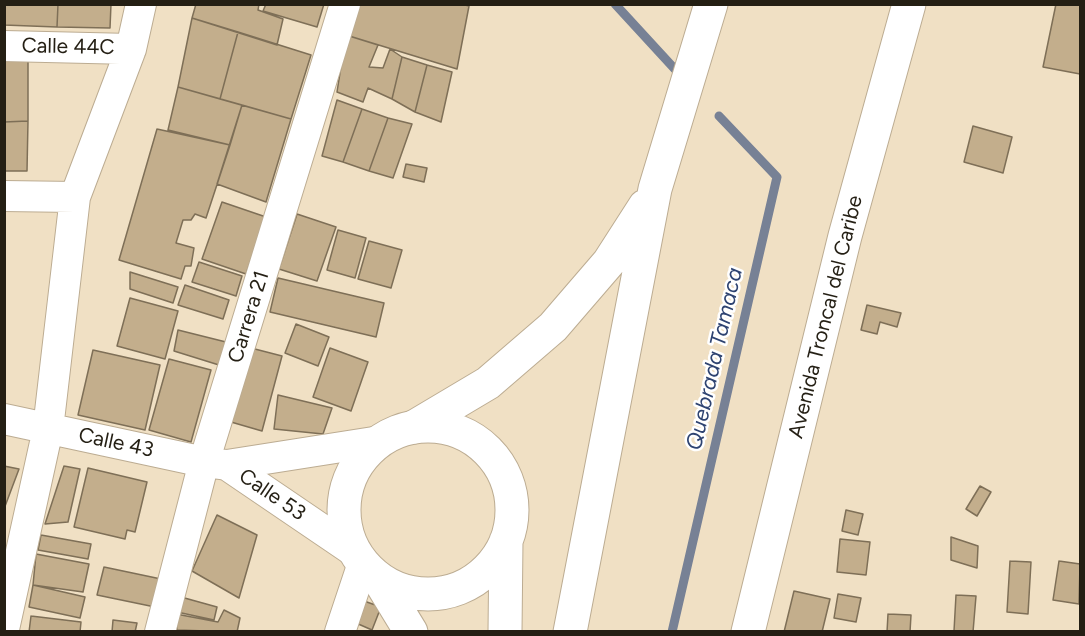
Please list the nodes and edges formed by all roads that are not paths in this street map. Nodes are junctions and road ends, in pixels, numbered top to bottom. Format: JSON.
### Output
{"nodes":[{"id":1,"x":141,"y":4,"type":"edge"},
{"id":2,"x":345,"y":4,"type":"edge"},
{"id":3,"x":711,"y":4,"type":"edge"},
{"id":4,"x":909,"y":4,"type":"edge"},
{"id":5,"x":4,"y":46,"type":"edge"},
{"id":6,"x":131,"y":49,"type":"junction"},
{"id":7,"x":655,"y":189,"type":"junction"},
{"id":8,"x":4,"y":196,"type":"edge"},
{"id":9,"x":75,"y":197,"type":"junction"},
{"id":10,"x":4,"y":419,"type":"edge"},
{"id":11,"x":414,"y":427,"type":"junction"},
{"id":12,"x":48,"y":429,"type":"junction"},
{"id":13,"x":380,"y":441,"type":"junction"},
{"id":14,"x":216,"y":463,"type":"junction"},
{"id":15,"x":506,"y":541,"type":"junction"},
{"id":16,"x":365,"y":564,"type":"junction"},
{"id":17,"x":4,"y":629,"type":"edge"},
{"id":18,"x":160,"y":632,"type":"edge"},
{"id":19,"x":340,"y":632,"type":"edge"},
{"id":20,"x":411,"y":632,"type":"edge"},
{"id":21,"x":506,"y":632,"type":"edge"},
{"id":22,"x":570,"y":632,"type":"edge"},
{"id":23,"x":748,"y":632,"type":"edge"}],
"edges":[{"from":1,"to":6,"type":"street"},
{"from":2,"to":14,"type":"street","name":"Carrera 21"},
{"from":3,"to":7,"type":"main road"},
{"from":4,"to":23,"type":"main road","name":"Avenida Troncal del Caribe"},
{"from":5,"to":6,"type":"street","name":"Calle 44C"},
{"from":6,"to":9,"type":"street"},
{"from":7,"to":11,"type":"main road"},
{"from":7,"to":22,"type":"main road"},
{"from":8,"to":9,"type":"street"},
{"from":9,"to":12,"type":"street"},
{"from":10,"to":12,"type":"street","name":"Calle 43"},
{"from":11,"to":13,"type":"main road"},
{"from":11,"to":15,"type":"main road"},
{"from":12,"to":14,"type":"street","name":"Calle 43"},
{"from":12,"to":17,"type":"street"},
{"from":13,"to":14,"type":"street","name":"Calle 53"},
{"from":13,"to":16,"type":"main road"},
{"from":14,"to":16,"type":"street","name":"Calle 53"},
{"from":14,"to":18,"type":"street","name":"Carrera 21"},
{"from":15,"to":16,"type":"main road"},
{"from":15,"to":21,"type":"main road"},
{"from":16,"to":19,"type":"street"},
{"from":16,"to":20,"type":"main road"}]}
